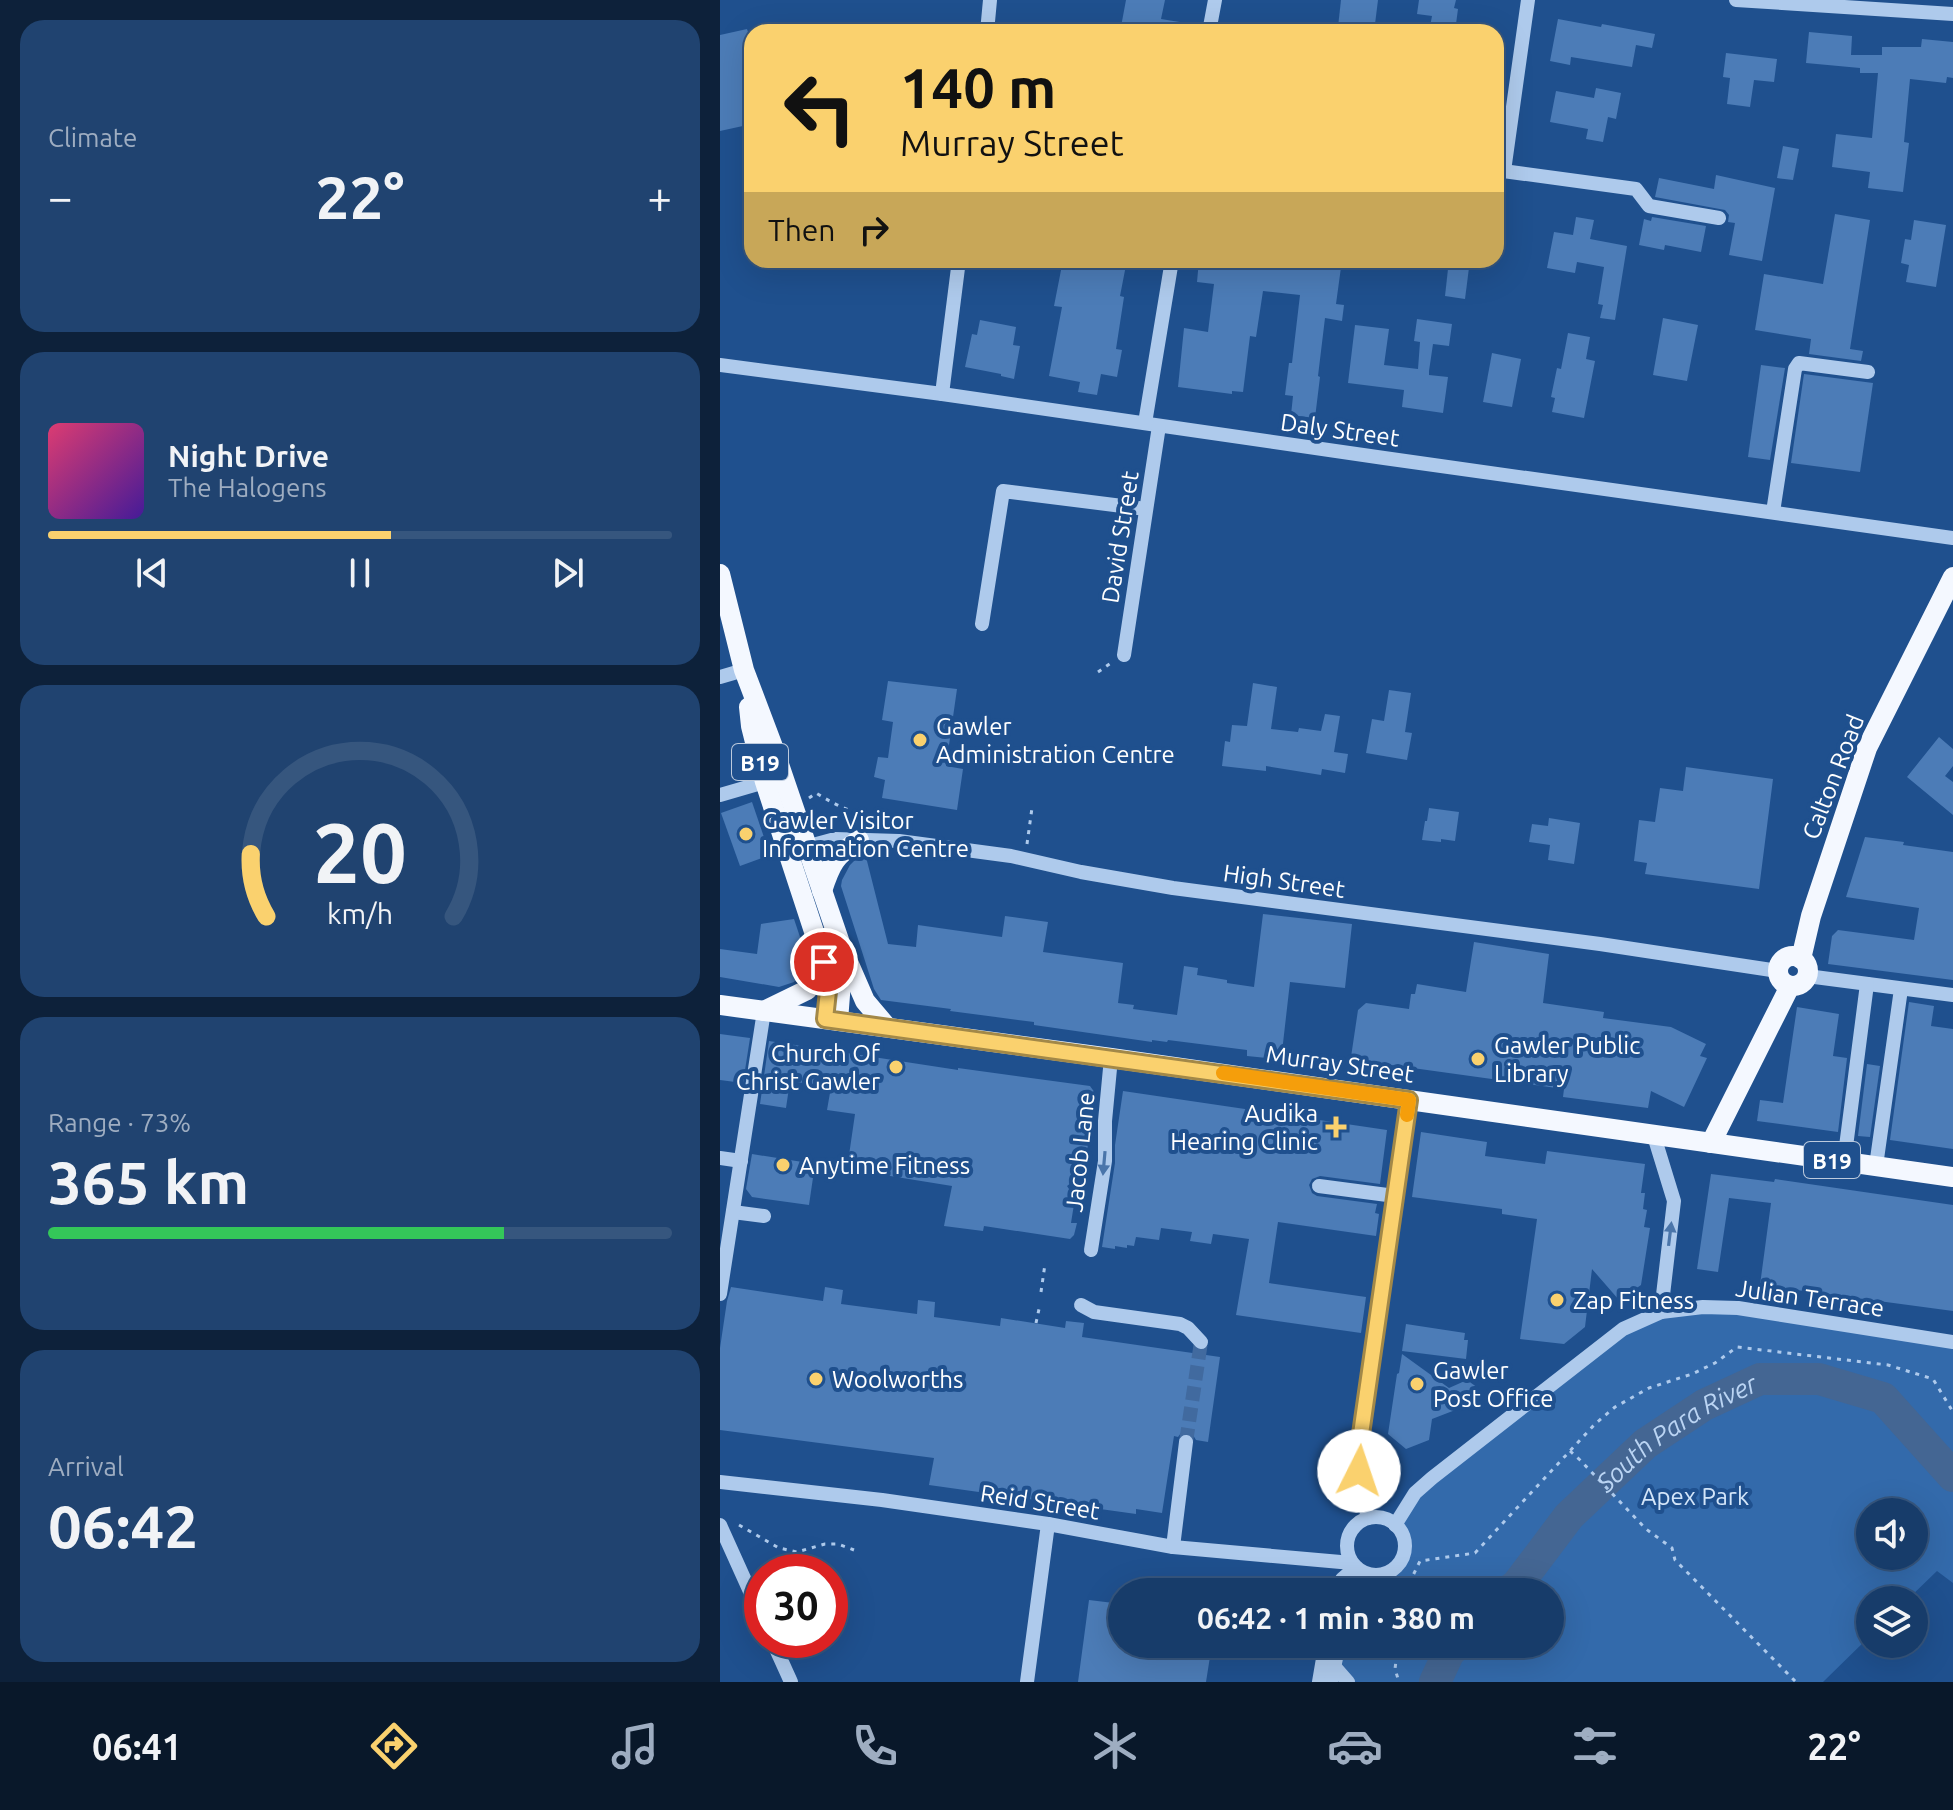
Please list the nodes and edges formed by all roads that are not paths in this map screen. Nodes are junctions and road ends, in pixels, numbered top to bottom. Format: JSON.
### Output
{"nodes":[{"id":1,"x":990,"y":0,"type":"edge"},
{"id":2,"x":1215,"y":0,"type":"edge"},
{"id":3,"x":1528,"y":0,"type":"edge"},
{"id":4,"x":1736,"y":0,"type":"edge"},
{"id":5,"x":1953,"y":14,"type":"edge"},
{"id":6,"x":988,"y":24,"type":"edge"},
{"id":7,"x":1210,"y":24,"type":"edge"},
{"id":8,"x":1504,"y":147,"type":"edge"},
{"id":9,"x":1504,"y":172,"type":"edge"},
{"id":10,"x":1719,"y":218,"type":"dead end"},
{"id":11,"x":958,"y":268,"type":"edge"},
{"id":12,"x":1171,"y":268,"type":"edge"},
{"id":13,"x":720,"y":365,"type":"edge"},
{"id":14,"x":1868,"y":372,"type":"dead end"},
{"id":15,"x":942,"y":394,"type":"junction"},
{"id":16,"x":1152,"y":424,"type":"junction"},
{"id":17,"x":1146,"y":509,"type":"junction"},
{"id":18,"x":1773,"y":512,"type":"junction"},
{"id":19,"x":1953,"y":538,"type":"edge"},
{"id":20,"x":720,"y":574,"type":"edge"},
{"id":21,"x":1953,"y":577,"type":"edge"},
{"id":22,"x":982,"y":624,"type":"dead end"},
{"id":23,"x":1124,"y":655,"type":"dead end"},
{"id":24,"x":744,"y":670,"type":"junction"},
{"id":25,"x":720,"y":677,"type":"edge"},
{"id":26,"x":765,"y":782,"type":"junction"},
{"id":27,"x":720,"y":795,"type":"edge"},
{"id":28,"x":859,"y":840,"type":"junction"},
{"id":29,"x":807,"y":846,"type":"junction"},
{"id":30,"x":787,"y":852,"type":"junction"},
{"id":31,"x":822,"y":891,"type":"junction"},
{"id":32,"x":840,"y":943,"type":"junction"},
{"id":33,"x":824,"y":962,"type":"junction"},
{"id":34,"x":1794,"y":973,"type":"junction"},
{"id":35,"x":1867,"y":984,"type":"junction"},
{"id":36,"x":1901,"y":989,"type":"junction"},
{"id":37,"x":1953,"y":995,"type":"edge"},
{"id":38,"x":720,"y":1005,"type":"edge"},
{"id":39,"x":764,"y":1011,"type":"junction"},
{"id":40,"x":832,"y":1020,"type":"junction"},
{"id":41,"x":887,"y":1027,"type":"junction"},
{"id":42,"x":1111,"y":1058,"type":"junction"},
{"id":43,"x":1409,"y":1100,"type":"junction"},
{"id":44,"x":1654,"y":1136,"type":"junction"},
{"id":45,"x":1711,"y":1143,"type":"junction"},
{"id":46,"x":720,"y":1158,"type":"edge"},
{"id":47,"x":741,"y":1161,"type":"junction"},
{"id":48,"x":1844,"y":1162,"type":"junction"},
{"id":49,"x":1876,"y":1166,"type":"junction"},
{"id":50,"x":1953,"y":1177,"type":"edge"},
{"id":51,"x":1319,"y":1186,"type":"dead end"},
{"id":52,"x":1395,"y":1196,"type":"junction"},
{"id":53,"x":733,"y":1212,"type":"junction"},
{"id":54,"x":764,"y":1216,"type":"dead end"},
{"id":55,"x":1091,"y":1250,"type":"dead end"},
{"id":56,"x":720,"y":1294,"type":"edge"},
{"id":57,"x":1081,"y":1305,"type":"dead end"},
{"id":58,"x":1661,"y":1312,"type":"junction"},
{"id":59,"x":1201,"y":1342,"type":"dead end"},
{"id":60,"x":1953,"y":1342,"type":"edge"},
{"id":61,"x":1186,"y":1442,"type":"tunnel mouth"},
{"id":62,"x":720,"y":1482,"type":"edge"},
{"id":63,"x":1368,"y":1518,"type":"junction"},
{"id":64,"x":726,"y":1523,"type":"edge"},
{"id":65,"x":1048,"y":1524,"type":"junction"},
{"id":66,"x":1395,"y":1525,"type":"junction"},
{"id":67,"x":1173,"y":1547,"type":"junction"},
{"id":68,"x":1354,"y":1565,"type":"junction"},
{"id":69,"x":744,"y":1570,"type":"edge"},
{"id":70,"x":1343,"y":1578,"type":"edge"},
{"id":71,"x":1367,"y":1578,"type":"edge"},
{"id":72,"x":1378,"y":1578,"type":"edge"},
{"id":73,"x":780,"y":1658,"type":"edge"},
{"id":74,"x":1323,"y":1658,"type":"edge"},
{"id":75,"x":1330,"y":1658,"type":"edge"},
{"id":76,"x":1336,"y":1658,"type":"edge"},
{"id":77,"x":1334,"y":1666,"type":"junction"},
{"id":78,"x":791,"y":1682,"type":"edge"},
{"id":79,"x":1027,"y":1682,"type":"edge"},
{"id":80,"x":1319,"y":1682,"type":"edge"},
{"id":81,"x":1331,"y":1682,"type":"edge"},
{"id":82,"x":1348,"y":1682,"type":"edge"}],
"edges":[{"from":1,"to":6,"type":"street"},
{"from":2,"to":7,"type":"street"},
{"from":3,"to":8,"type":"street"},
{"from":4,"to":5,"type":"street"},
{"from":9,"to":10,"type":"street"},
{"from":11,"to":15,"type":"street"},
{"from":12,"to":16,"type":"street","name":"David Street"},
{"from":13,"to":15,"type":"street","name":"Daly Street"},
{"from":14,"to":18,"type":"street"},
{"from":15,"to":16,"type":"street","name":"Daly Street"},
{"from":16,"to":17,"type":"street","name":"David Street"},
{"from":16,"to":18,"type":"street","name":"Daly Street"},
{"from":17,"to":22,"type":"street"},
{"from":17,"to":23,"type":"street","name":"David Street"},
{"from":18,"to":19,"type":"street","name":"Daly Street"},
{"from":20,"to":24,"type":"main road","number":"B19"},
{"from":21,"to":34,"type":"main road","name":"Calton Road"},
{"from":24,"to":25,"type":"street"},
{"from":24,"to":26,"type":"main road","number":"B19"},
{"from":24,"to":29,"type":"main road","number":"B19"},
{"from":26,"to":27,"type":"street"},
{"from":26,"to":30,"type":"main road","number":"B19"},
{"from":28,"to":29,"type":"street","name":"High Street"},
{"from":28,"to":31,"type":"main road"},
{"from":28,"to":34,"type":"street","name":"High Street"},
{"from":29,"to":30,"type":"street","name":"High Street"},
{"from":29,"to":31,"type":"main road","number":"B19"},
{"from":30,"to":33,"type":"main road","number":"B19"},
{"from":31,"to":32,"type":"main road","number":"B19"},
{"from":32,"to":40,"type":"main road","number":"B19"},
{"from":32,"to":41,"type":"main road","number":"B19"},
{"from":33,"to":39,"type":"main road"},
{"from":33,"to":40,"type":"main road","number":"B19"},
{"from":34,"to":35,"type":"street","name":"High Street"},
{"from":34,"to":45,"type":"main road","name":"Calton Road"},
{"from":35,"to":36,"type":"street","name":"High Street"},
{"from":35,"to":48,"type":"street"},
{"from":36,"to":37,"type":"street","name":"High Street"},
{"from":36,"to":49,"type":"street"},
{"from":38,"to":39,"type":"main road","name":"Murray Street"},
{"from":39,"to":40,"type":"main road","name":"Murray Street"},
{"from":39,"to":47,"type":"street"},
{"from":40,"to":41,"type":"main road","name":"Murray Street","number":"B19"},
{"from":41,"to":42,"type":"main road","name":"Murray Street","number":"B19"},
{"from":42,"to":43,"type":"main road","name":"Murray Street","number":"B19"},
{"from":42,"to":55,"type":"street","name":"Jacob Lane","one_way":true},
{"from":43,"to":44,"type":"main road","name":"Murray Street","number":"B19"},
{"from":43,"to":52,"type":"street"},
{"from":44,"to":45,"type":"main road","name":"Murray Street","number":"B19"},
{"from":58,"to":44,"type":"street","one_way":true},
{"from":45,"to":48,"type":"main road","name":"Murray Street","number":"B19"},
{"from":46,"to":47,"type":"street"},
{"from":47,"to":53,"type":"street"},
{"from":48,"to":49,"type":"main road","name":"Murray Street","number":"B19"},
{"from":49,"to":50,"type":"main road","name":"Murray Street","number":"B19"},
{"from":51,"to":52,"type":"street"},
{"from":52,"to":63,"type":"street"},
{"from":53,"to":54,"type":"street"},
{"from":53,"to":56,"type":"street"},
{"from":57,"to":59,"type":"street"},
{"from":58,"to":60,"type":"street","name":"Julian Terrace"},
{"from":58,"to":66,"type":"street","name":"Julian Terrace"},
{"from":61,"to":67,"type":"street"},
{"from":62,"to":65,"type":"street","name":"Reid Street"},
{"from":63,"to":66,"type":"street"},
{"from":63,"to":68,"type":"street"},
{"from":64,"to":69,"type":"street"},
{"from":65,"to":67,"type":"street","name":"Reid Street"},
{"from":65,"to":79,"type":"street"},
{"from":66,"to":72,"type":"street"},
{"from":67,"to":68,"type":"street","name":"Reid Street"},
{"from":68,"to":70,"type":"street"},
{"from":68,"to":71,"type":"street"},
{"from":73,"to":78,"type":"street"},
{"from":74,"to":80,"type":"street"},
{"from":75,"to":77,"type":"street"},
{"from":76,"to":77,"type":"street"},
{"from":77,"to":81,"type":"street"},
{"from":77,"to":82,"type":"street"}]}
